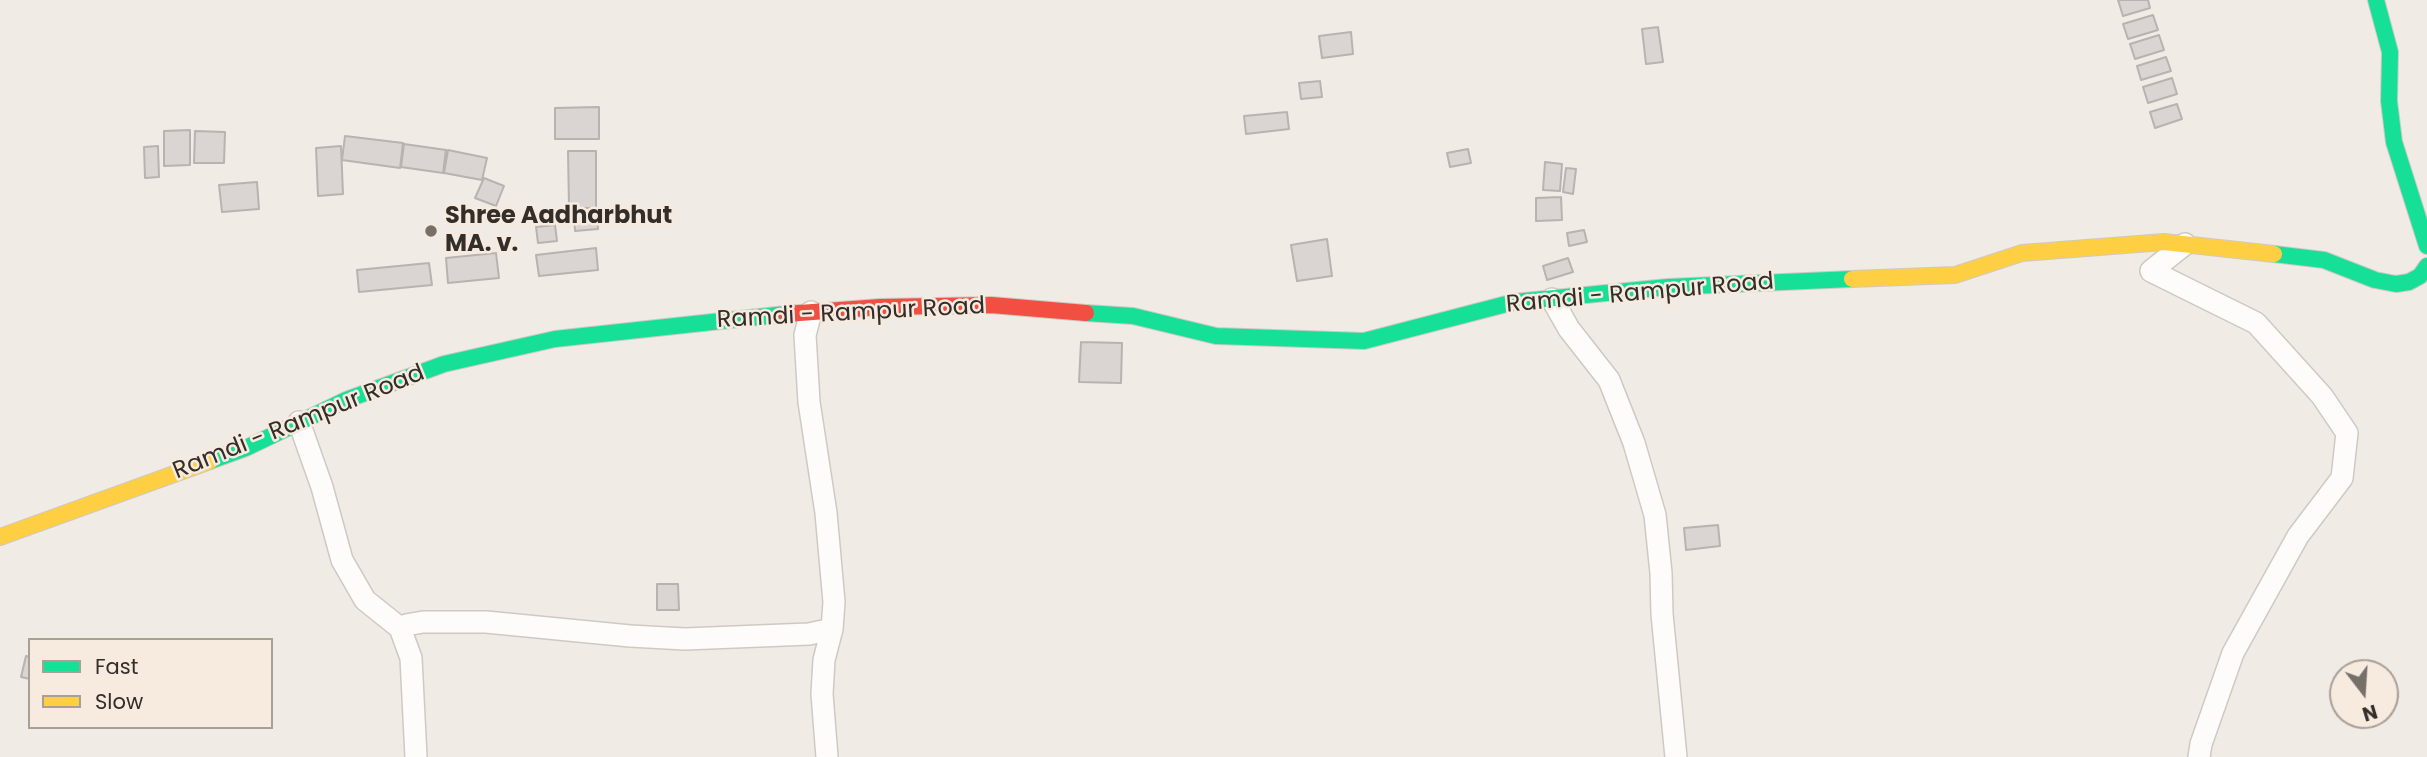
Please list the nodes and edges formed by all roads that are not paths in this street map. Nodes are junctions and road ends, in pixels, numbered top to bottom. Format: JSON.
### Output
{"nodes":[{"id":1,"x":2376,"y":0,"type":"edge"},
{"id":2,"x":2185,"y":244,"type":"junction"},
{"id":3,"x":2427,"y":246,"type":"edge"},
{"id":4,"x":2427,"y":266,"type":"edge"},
{"id":5,"x":1552,"y":299,"type":"junction"},
{"id":6,"x":811,"y":312,"type":"junction"},
{"id":7,"x":299,"y":422,"type":"junction"},
{"id":8,"x":0,"y":537,"type":"edge"},
{"id":9,"x":405,"y":625,"type":"dead end"},
{"id":10,"x":832,"y":629,"type":"junction"},
{"id":11,"x":416,"y":757,"type":"edge"},
{"id":12,"x":827,"y":757,"type":"edge"},
{"id":13,"x":1676,"y":757,"type":"edge"},
{"id":14,"x":2199,"y":757,"type":"edge"}],
"edges":[{"from":1,"to":3,"type":"main road"},
{"from":2,"to":4,"type":"main road","name":"Ramdi - Rampur Road"},
{"from":2,"to":5,"type":"main road","name":"Ramdi - Rampur Road"},
{"from":2,"to":14,"type":"street"},
{"from":5,"to":6,"type":"main road","name":"Ramdi - Rampur Road"},
{"from":5,"to":13,"type":"street"},
{"from":6,"to":7,"type":"main road","name":"Ramdi - Rampur Road"},
{"from":6,"to":10,"type":"street"},
{"from":7,"to":8,"type":"main road","name":"Ramdi - Rampur Road"},
{"from":7,"to":11,"type":"street"},
{"from":9,"to":10,"type":"street"},
{"from":10,"to":12,"type":"street"}]}
